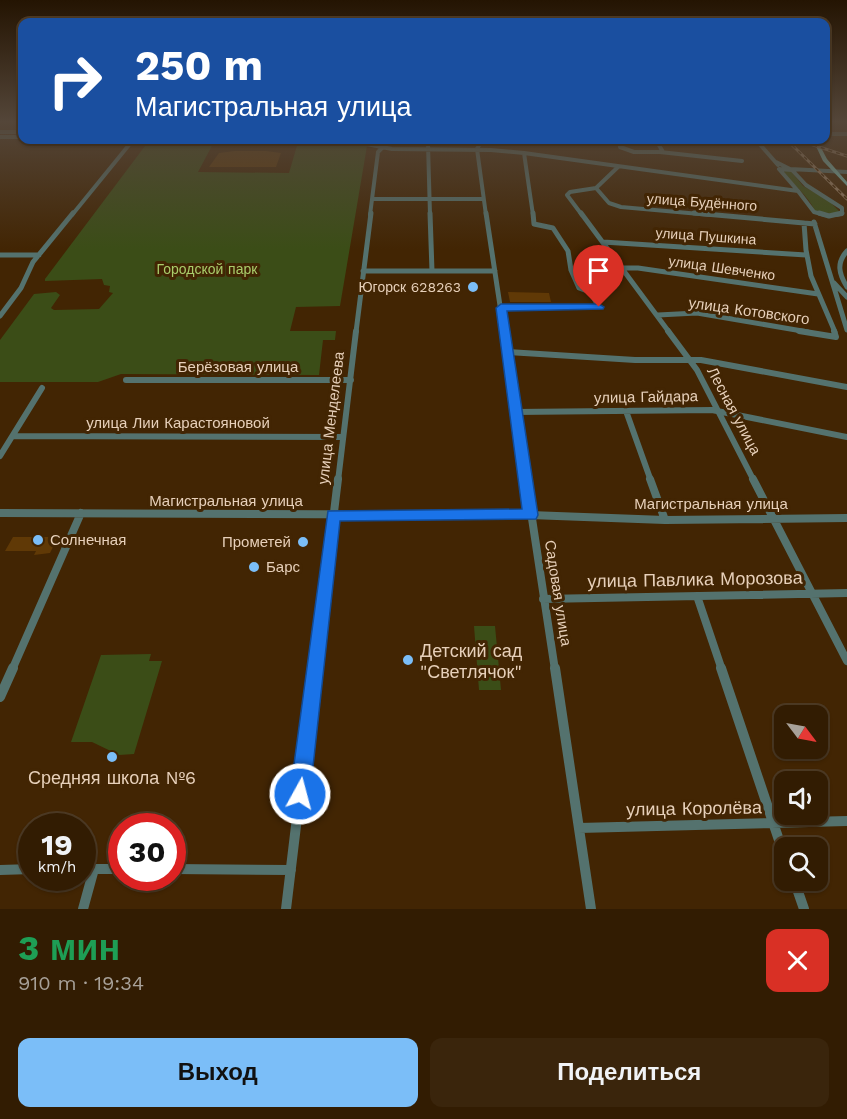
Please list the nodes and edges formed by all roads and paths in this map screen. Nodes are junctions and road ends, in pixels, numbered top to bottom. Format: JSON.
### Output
{"nodes":[{"id":1,"x":113,"y":164,"type":"edge"},
{"id":2,"x":376,"y":164,"type":"edge"},
{"id":3,"x":429,"y":164,"type":"edge"},
{"id":4,"x":479,"y":164,"type":"edge"},
{"id":5,"x":526,"y":164,"type":"edge"},
{"id":6,"x":601,"y":164,"type":"edge"},
{"id":7,"x":777,"y":164,"type":"edge"},
{"id":8,"x":781,"y":164,"type":"edge"},
{"id":9,"x":829,"y":164,"type":"edge"},
{"id":10,"x":618,"y":167,"type":"junction"},
{"id":11,"x":779,"y":169,"type":"junction"},
{"id":12,"x":790,"y":169,"type":"junction"},
{"id":13,"x":808,"y":170,"type":"junction"},
{"id":14,"x":833,"y":170,"type":"junction"},
{"id":15,"x":847,"y":172,"type":"edge"},
{"id":16,"x":783,"y":175,"type":"junction"},
{"id":17,"x":797,"y":175,"type":"junction"},
{"id":18,"x":759,"y":186,"type":"junction"},
{"id":19,"x":847,"y":186,"type":"edge"},
{"id":20,"x":596,"y":188,"type":"junction"},
{"id":21,"x":798,"y":191,"type":"junction"},
{"id":22,"x":372,"y":199,"type":"junction"},
{"id":23,"x":430,"y":199,"type":"junction"},
{"id":24,"x":483,"y":199,"type":"junction"},
{"id":25,"x":842,"y":208,"type":"junction"},
{"id":26,"x":811,"y":210,"type":"junction"},
{"id":27,"x":847,"y":213,"type":"edge"},
{"id":28,"x":804,"y":223,"type":"junction"},
{"id":29,"x":814,"y":224,"type":"junction"},
{"id":30,"x":603,"y":242,"type":"junction"},
{"id":31,"x":846,"y":251,"type":"edge"},
{"id":32,"x":0,"y":255,"type":"edge"},
{"id":33,"x":39,"y":255,"type":"junction"},
{"id":34,"x":806,"y":255,"type":"junction"},
{"id":35,"x":623,"y":268,"type":"junction"},
{"id":36,"x":363,"y":271,"type":"junction"},
{"id":37,"x":432,"y":271,"type":"junction"},
{"id":38,"x":495,"y":271,"type":"junction"},
{"id":39,"x":830,"y":276,"type":"junction"},
{"id":40,"x":847,"y":287,"type":"edge"},
{"id":41,"x":818,"y":294,"type":"junction"},
{"id":42,"x":847,"y":297,"type":"edge"},
{"id":43,"x":501,"y":308,"type":"junction"},
{"id":44,"x":658,"y":315,"type":"junction"},
{"id":45,"x":0,"y":316,"type":"edge"},
{"id":46,"x":845,"y":317,"type":"edge"},
{"id":47,"x":847,"y":330,"type":"edge"},
{"id":48,"x":507,"y":352,"type":"junction"},
{"id":49,"x":691,"y":360,"type":"junction"},
{"id":50,"x":126,"y":380,"type":"dead end"},
{"id":51,"x":351,"y":380,"type":"junction"},
{"id":52,"x":847,"y":387,"type":"edge"},
{"id":53,"x":42,"y":388,"type":"dead end"},
{"id":54,"x":626,"y":411,"type":"junction"},
{"id":55,"x":515,"y":412,"type":"junction"},
{"id":56,"x":720,"y":412,"type":"junction"},
{"id":57,"x":12,"y":436,"type":"junction"},
{"id":58,"x":344,"y":437,"type":"junction"},
{"id":59,"x":847,"y":437,"type":"edge"},
{"id":60,"x":0,"y":456,"type":"edge"},
{"id":61,"x":0,"y":513,"type":"edge"},
{"id":62,"x":81,"y":513,"type":"junction"},
{"id":63,"x":334,"y":515,"type":"junction"},
{"id":64,"x":530,"y":515,"type":"junction"},
{"id":65,"x":774,"y":517,"type":"junction"},
{"id":66,"x":847,"y":518,"type":"edge"},
{"id":67,"x":665,"y":520,"type":"junction"},
{"id":68,"x":847,"y":593,"type":"edge"},
{"id":69,"x":813,"y":594,"type":"junction"},
{"id":70,"x":697,"y":596,"type":"junction"},
{"id":71,"x":543,"y":599,"type":"junction"},
{"id":72,"x":847,"y":661,"type":"edge"},
{"id":73,"x":0,"y":697,"type":"edge"},
{"id":74,"x":847,"y":821,"type":"edge"},
{"id":75,"x":773,"y":823,"type":"junction"},
{"id":76,"x":579,"y":828,"type":"junction"},
{"id":77,"x":778,"y":837,"type":"edge"},
{"id":78,"x":18,"y":869,"type":"edge"},
{"id":79,"x":186,"y":869,"type":"edge"},
{"id":80,"x":0,"y":870,"type":"edge"},
{"id":81,"x":291,"y":870,"type":"junction"},
{"id":82,"x":85,"y":891,"type":"edge"},
{"id":83,"x":798,"y":891,"type":"edge"},
{"id":84,"x":82,"y":909,"type":"edge"},
{"id":85,"x":286,"y":909,"type":"edge"},
{"id":86,"x":591,"y":909,"type":"edge"},
{"id":87,"x":804,"y":909,"type":"edge"}],
"edges":[{"from":1,"to":33,"type":"street"},
{"from":2,"to":22,"type":"street","name":"улица Менделеева"},
{"from":3,"to":23,"type":"street"},
{"from":4,"to":24,"type":"street","name":"Садовая улица"},
{"from":5,"to":43,"type":"street"},
{"from":6,"to":10,"type":"street"},
{"from":7,"to":11,"type":"street"},
{"from":8,"to":12,"type":"street"},
{"from":9,"to":14,"type":"main road"},
{"from":10,"to":18,"type":"street"},
{"from":10,"to":20,"type":"street"},
{"from":11,"to":12,"type":"street"},
{"from":11,"to":16,"type":"street"},
{"from":12,"to":13,"type":"street"},
{"from":12,"to":17,"type":"street"},
{"from":13,"to":14,"type":"street"},
{"from":13,"to":17,"type":"street"},
{"from":14,"to":15,"type":"street"},
{"from":14,"to":19,"type":"main road"},
{"from":16,"to":18,"type":"street"},
{"from":16,"to":21,"type":"street"},
{"from":17,"to":25,"type":"street"},
{"from":18,"to":21,"type":"street"},
{"from":20,"to":28,"type":"street","name":"улица Будённого"},
{"from":20,"to":30,"type":"street","name":"Лесная улица"},
{"from":21,"to":26,"type":"street"},
{"from":22,"to":23,"type":"street"},
{"from":22,"to":36,"type":"street","name":"улица Менделеева"},
{"from":23,"to":24,"type":"street"},
{"from":23,"to":37,"type":"street"},
{"from":24,"to":38,"type":"street","name":"Садовая улица"},
{"from":25,"to":26,"type":"street"},
{"from":25,"to":27,"type":"street"},
{"from":26,"to":29,"type":"street"},
{"from":28,"to":29,"type":"street","name":"улица Будённого"},
{"from":28,"to":34,"type":"street"},
{"from":29,"to":39,"type":"street"},
{"from":30,"to":34,"type":"street","name":"улица Пушкина"},
{"from":30,"to":35,"type":"street","name":"Лесная улица"},
{"from":31,"to":40,"type":"street"},
{"from":32,"to":33,"type":"street"},
{"from":33,"to":45,"type":"street"},
{"from":34,"to":41,"type":"street"},
{"from":35,"to":41,"type":"street","name":"улица Шевченко"},
{"from":35,"to":44,"type":"street","name":"Лесная улица"},
{"from":36,"to":37,"type":"street"},
{"from":36,"to":51,"type":"street","name":"улица Менделеева"},
{"from":37,"to":38,"type":"street"},
{"from":38,"to":43,"type":"street","name":"Садовая улица"},
{"from":39,"to":42,"type":"street"},
{"from":39,"to":46,"type":"street"},
{"from":41,"to":44,"type":"street","name":"улица Котовского"},
{"from":43,"to":48,"type":"street","name":"Садовая улица"},
{"from":44,"to":49,"type":"street","name":"Лесная улица"},
{"from":46,"to":47,"type":"street"},
{"from":48,"to":49,"type":"street"},
{"from":48,"to":55,"type":"street","name":"Садовая улица"},
{"from":49,"to":52,"type":"street"},
{"from":49,"to":56,"type":"street","name":"Лесная улица"},
{"from":50,"to":51,"type":"street","name":"Берёзовая улица"},
{"from":51,"to":58,"type":"street","name":"улица Менделеева"},
{"from":53,"to":57,"type":"street"},
{"from":54,"to":55,"type":"street","name":"улица Гайдара"},
{"from":54,"to":56,"type":"street","name":"улица Гайдара"},
{"from":54,"to":67,"type":"street"},
{"from":55,"to":64,"type":"street","name":"Садовая улица"},
{"from":56,"to":59,"type":"street","name":"улица Гайдара"},
{"from":56,"to":65,"type":"street","name":"Лесная улица"},
{"from":57,"to":58,"type":"street","name":"улица Лии Карастояновой"},
{"from":57,"to":60,"type":"street"},
{"from":58,"to":63,"type":"street","name":"улица Менделеева"},
{"from":61,"to":62,"type":"street","name":"Магистральная улица"},
{"from":62,"to":63,"type":"street","name":"Магистральная улица"},
{"from":62,"to":73,"type":"street"},
{"from":63,"to":64,"type":"street","name":"Магистральная улица"},
{"from":63,"to":81,"type":"street","name":"улица Менделеева"},
{"from":64,"to":67,"type":"street","name":"Магистральная улица"},
{"from":64,"to":71,"type":"street","name":"Садовая улица"},
{"from":65,"to":66,"type":"street","name":"Магистральная улица"},
{"from":65,"to":67,"type":"street","name":"Магистральная улица"},
{"from":65,"to":69,"type":"street","name":"Лесная улица"},
{"from":68,"to":69,"type":"street","name":"улица Павлика Морозова"},
{"from":69,"to":70,"type":"street","name":"улица Павлика Морозова"},
{"from":69,"to":72,"type":"street","name":"Лесная улица"},
{"from":70,"to":71,"type":"street","name":"улица Павлика Морозова"},
{"from":70,"to":75,"type":"street"},
{"from":71,"to":76,"type":"street","name":"Садовая улица"},
{"from":74,"to":75,"type":"street","name":"улица Королёва"},
{"from":75,"to":76,"type":"street","name":"улица Королёва"},
{"from":75,"to":77,"type":"street"},
{"from":76,"to":86,"type":"street","name":"Садовая улица"},
{"from":78,"to":80,"type":"street"},
{"from":79,"to":81,"type":"street"},
{"from":81,"to":85,"type":"street","name":"улица Менделеева"},
{"from":82,"to":84,"type":"street"},
{"from":83,"to":87,"type":"street"}]}
